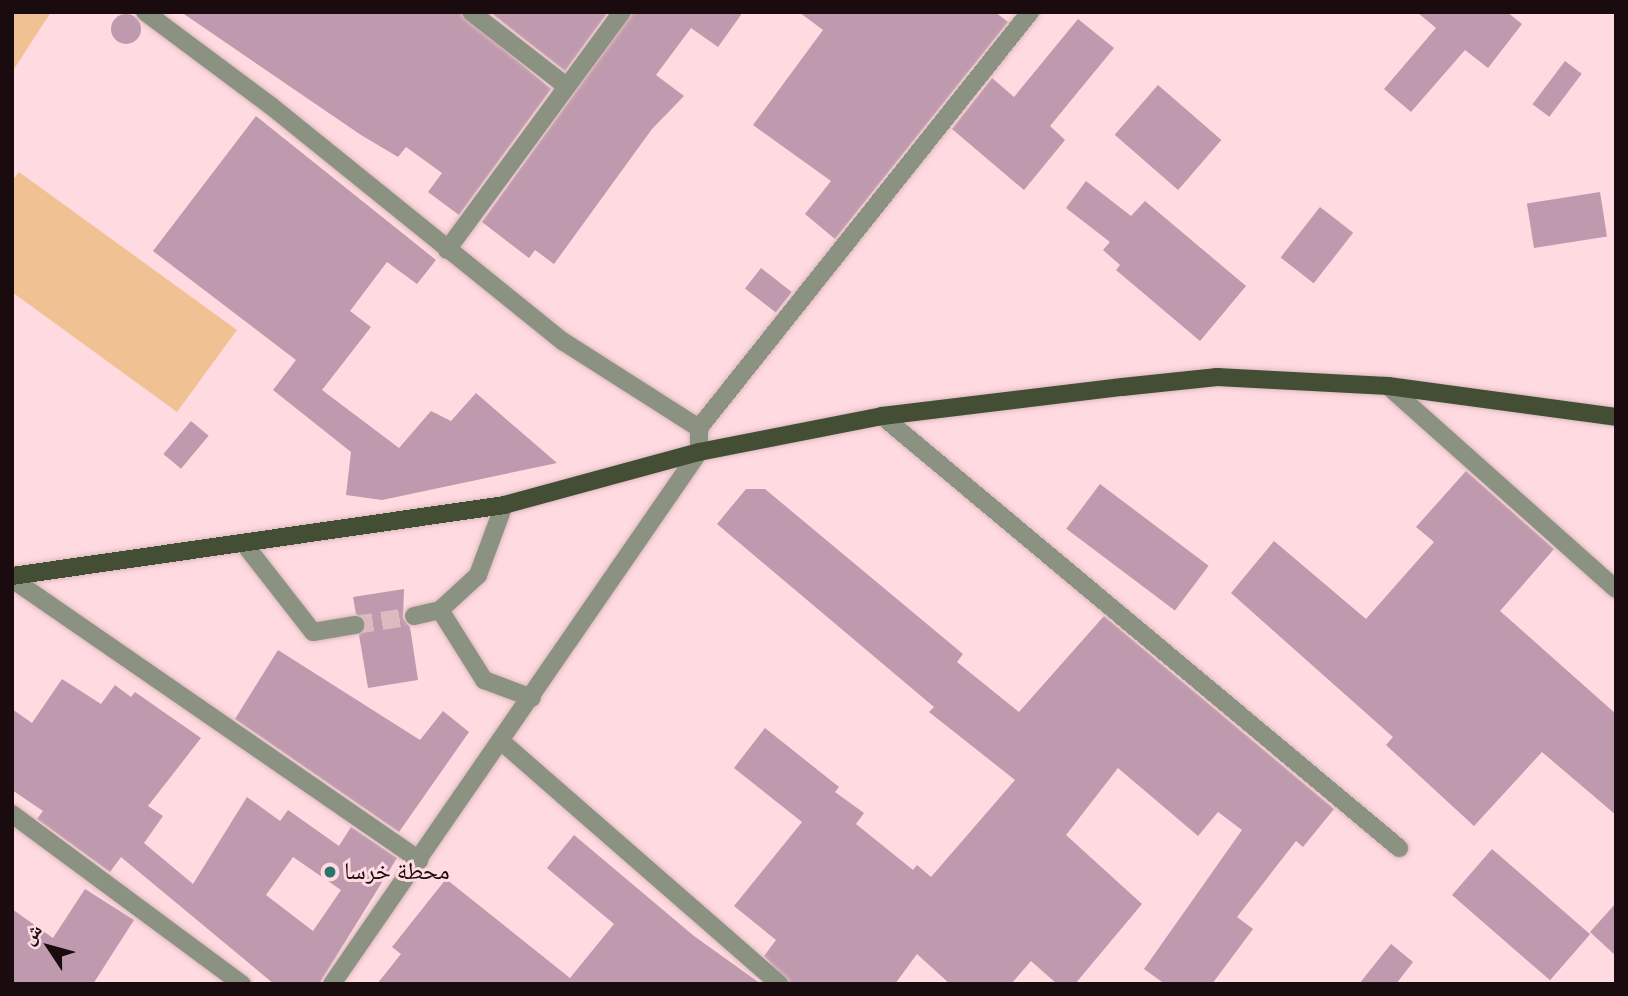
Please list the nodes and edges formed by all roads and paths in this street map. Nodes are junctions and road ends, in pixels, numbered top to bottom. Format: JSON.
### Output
{"nodes":[{"id":1,"x":145,"y":12,"type":"edge"},
{"id":2,"x":471,"y":12,"type":"edge"},
{"id":3,"x":622,"y":12,"type":"edge"},
{"id":4,"x":1026,"y":14,"type":"edge"},
{"id":5,"x":566,"y":86,"type":"junction"},
{"id":6,"x":447,"y":250,"type":"junction"},
{"id":7,"x":1388,"y":386,"type":"junction"},
{"id":8,"x":883,"y":416,"type":"junction"},
{"id":9,"x":1616,"y":417,"type":"edge"},
{"id":10,"x":699,"y":428,"type":"junction"},
{"id":11,"x":699,"y":452,"type":"junction"},
{"id":12,"x":504,"y":505,"type":"junction"},
{"id":13,"x":245,"y":545,"type":"junction"},
{"id":14,"x":12,"y":577,"type":"edge"},
{"id":15,"x":1616,"y":589,"type":"edge"},
{"id":16,"x":440,"y":610,"type":"junction"},
{"id":17,"x":414,"y":616,"type":"tunnel mouth"},
{"id":18,"x":355,"y":625,"type":"tunnel mouth"},
{"id":19,"x":532,"y":698,"type":"junction"},
{"id":20,"x":502,"y":742,"type":"junction"},
{"id":21,"x":12,"y":814,"type":"edge"},
{"id":22,"x":1399,"y":848,"type":"dead end"},
{"id":23,"x":419,"y":860,"type":"junction"},
{"id":24,"x":242,"y":984,"type":"edge"},
{"id":25,"x":332,"y":984,"type":"edge"},
{"id":26,"x":779,"y":984,"type":"edge"}],
"edges":[{"from":1,"to":6,"type":"street"},
{"from":2,"to":5,"type":"street"},
{"from":3,"to":5,"type":"street"},
{"from":4,"to":10,"type":"street"},
{"from":5,"to":6,"type":"street"},
{"from":6,"to":10,"type":"street"},
{"from":7,"to":8,"type":"main road"},
{"from":7,"to":9,"type":"main road"},
{"from":7,"to":15,"type":"street"},
{"from":8,"to":11,"type":"main road"},
{"from":8,"to":22,"type":"street"},
{"from":10,"to":11,"type":"street"},
{"from":11,"to":12,"type":"main road"},
{"from":11,"to":19,"type":"street"},
{"from":12,"to":13,"type":"main road"},
{"from":12,"to":16,"type":"street"},
{"from":13,"to":14,"type":"main road"},
{"from":13,"to":18,"type":"street"},
{"from":14,"to":23,"type":"street"},
{"from":16,"to":17,"type":"street"},
{"from":16,"to":19,"type":"street"},
{"from":19,"to":20,"type":"street"},
{"from":20,"to":23,"type":"street"},
{"from":20,"to":26,"type":"street"},
{"from":21,"to":24,"type":"street"},
{"from":23,"to":25,"type":"street"}]}
